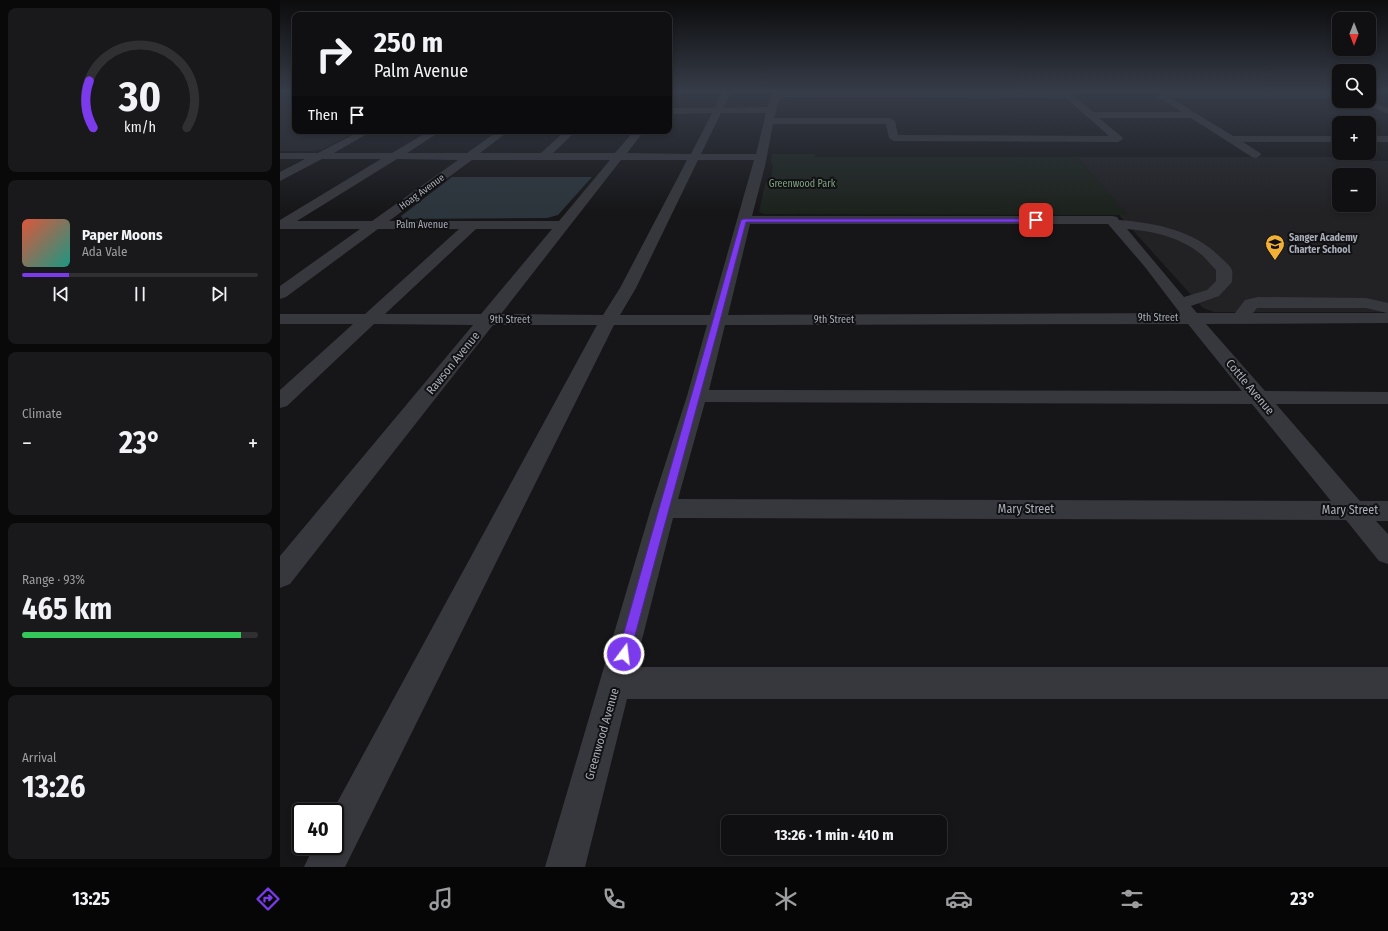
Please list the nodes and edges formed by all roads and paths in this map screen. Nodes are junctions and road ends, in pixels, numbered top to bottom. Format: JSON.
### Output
{"nodes":[{"id":1,"x":708,"y":131,"type":"edge"},
{"id":2,"x":766,"y":131,"type":"edge"},
{"id":3,"x":892,"y":131,"type":"edge"},
{"id":4,"x":1000,"y":131,"type":"edge"},
{"id":5,"x":1110,"y":131,"type":"edge"},
{"id":6,"x":1218,"y":131,"type":"edge"},
{"id":7,"x":361,"y":134,"type":"edge"},
{"id":8,"x":431,"y":134,"type":"edge"},
{"id":9,"x":500,"y":134,"type":"edge"},
{"id":10,"x":568,"y":134,"type":"edge"},
{"id":11,"x":637,"y":134,"type":"edge"},
{"id":12,"x":1005,"y":139,"type":"junction"},
{"id":13,"x":1230,"y":139,"type":"junction"},
{"id":14,"x":1332,"y":139,"type":"edge"},
{"id":15,"x":1376,"y":139,"type":"edge"},
{"id":16,"x":1388,"y":139,"type":"edge"},
{"id":17,"x":1256,"y":155,"type":"dead end"},
{"id":18,"x":280,"y":156,"type":"edge"},
{"id":19,"x":319,"y":156,"type":"junction"},
{"id":20,"x":396,"y":156,"type":"junction"},
{"id":21,"x":471,"y":156,"type":"junction"},
{"id":22,"x":544,"y":156,"type":"junction"},
{"id":23,"x":619,"y":156,"type":"junction"},
{"id":24,"x":695,"y":156,"type":"junction"},
{"id":25,"x":761,"y":156,"type":"junction"},
{"id":26,"x":280,"y":177,"type":"edge"},
{"id":27,"x":744,"y":220,"type":"junction"},
{"id":28,"x":1114,"y":222,"type":"junction"},
{"id":29,"x":281,"y":225,"type":"edge"},
{"id":30,"x":377,"y":225,"type":"junction"},
{"id":31,"x":472,"y":225,"type":"junction"},
{"id":32,"x":564,"y":225,"type":"junction"},
{"id":33,"x":280,"y":294,"type":"edge"},
{"id":34,"x":1388,"y":308,"type":"edge"},
{"id":35,"x":1186,"y":311,"type":"junction"},
{"id":36,"x":1240,"y":318,"type":"junction"},
{"id":37,"x":1388,"y":318,"type":"edge"},
{"id":38,"x":280,"y":319,"type":"edge"},
{"id":39,"x":368,"y":319,"type":"junction"},
{"id":40,"x":488,"y":320,"type":"junction"},
{"id":41,"x":608,"y":320,"type":"junction"},
{"id":42,"x":716,"y":320,"type":"junction"},
{"id":43,"x":697,"y":396,"type":"junction"},
{"id":44,"x":1259,"y":398,"type":"junction"},
{"id":45,"x":1388,"y":398,"type":"edge"},
{"id":46,"x":280,"y":401,"type":"edge"},
{"id":47,"x":663,"y":508,"type":"junction"},
{"id":48,"x":1353,"y":510,"type":"junction"},
{"id":49,"x":1388,"y":511,"type":"edge"},
{"id":50,"x":1388,"y":553,"type":"edge"},
{"id":51,"x":280,"y":576,"type":"edge"},
{"id":52,"x":616,"y":683,"type":"junction"},
{"id":53,"x":1388,"y":683,"type":"edge"},
{"id":54,"x":344,"y":829,"type":"edge"},
{"id":55,"x":330,"y":855,"type":"edge"},
{"id":56,"x":324,"y":867,"type":"edge"},
{"id":57,"x":565,"y":867,"type":"edge"}],
"edges":[{"from":1,"to":24,"type":"street"},
{"from":2,"to":25,"type":"street","name":"Greenwood Avenue"},
{"from":3,"to":12,"type":"street"},
{"from":4,"to":12,"type":"street"},
{"from":5,"to":12,"type":"street"},
{"from":6,"to":13,"type":"street"},
{"from":7,"to":19,"type":"street"},
{"from":8,"to":20,"type":"street"},
{"from":9,"to":21,"type":"street","name":"Hoag Avenue"},
{"from":10,"to":22,"type":"street"},
{"from":11,"to":23,"type":"street","name":"Rawson Avenue"},
{"from":13,"to":14,"type":"street"},
{"from":13,"to":17,"type":"street"},
{"from":15,"to":16,"type":"street"},
{"from":18,"to":19,"type":"street"},
{"from":19,"to":20,"type":"street"},
{"from":19,"to":26,"type":"street"},
{"from":20,"to":21,"type":"street"},
{"from":20,"to":29,"type":"street"},
{"from":21,"to":22,"type":"street"},
{"from":21,"to":30,"type":"street","name":"Hoag Avenue"},
{"from":22,"to":23,"type":"street"},
{"from":23,"to":24,"type":"street"},
{"from":23,"to":32,"type":"street","name":"Rawson Avenue"},
{"from":24,"to":25,"type":"street"},
{"from":24,"to":41,"type":"street"},
{"from":25,"to":27,"type":"street","name":"Greenwood Avenue"},
{"from":27,"to":28,"type":"street"},
{"from":27,"to":42,"type":"street","name":"Greenwood Avenue"},
{"from":28,"to":35,"type":"street","name":"Cottle Avenue"},
{"from":28,"to":35,"type":"street"},
{"from":29,"to":30,"type":"street","name":"Palm Avenue"},
{"from":30,"to":31,"type":"street","name":"Palm Avenue"},
{"from":30,"to":33,"type":"street","name":"Hoag Avenue"},
{"from":31,"to":32,"type":"street","name":"Palm Avenue"},
{"from":31,"to":39,"type":"street"},
{"from":32,"to":40,"type":"street","name":"Rawson Avenue"},
{"from":34,"to":36,"type":"street"},
{"from":35,"to":36,"type":"street","name":"9th Street"},
{"from":35,"to":42,"type":"street","name":"9th Street"},
{"from":35,"to":44,"type":"street","name":"Cottle Avenue"},
{"from":36,"to":37,"type":"street","name":"9th Street"},
{"from":38,"to":39,"type":"street","name":"9th Street"},
{"from":39,"to":40,"type":"street","name":"9th Street"},
{"from":39,"to":46,"type":"street"},
{"from":40,"to":41,"type":"street","name":"9th Street"},
{"from":40,"to":51,"type":"street","name":"Rawson Avenue"},
{"from":41,"to":42,"type":"street","name":"9th Street"},
{"from":41,"to":54,"type":"street"},
{"from":42,"to":43,"type":"street","name":"Greenwood Avenue"},
{"from":43,"to":44,"type":"street"},
{"from":43,"to":47,"type":"street","name":"Greenwood Avenue"},
{"from":44,"to":45,"type":"street"},
{"from":44,"to":48,"type":"street","name":"Cottle Avenue"},
{"from":47,"to":48,"type":"street","name":"Mary Street"},
{"from":47,"to":52,"type":"street","name":"Greenwood Avenue"},
{"from":48,"to":49,"type":"street","name":"Mary Street"},
{"from":48,"to":50,"type":"street","name":"Cottle Avenue"},
{"from":52,"to":53,"type":"street"},
{"from":52,"to":57,"type":"street","name":"Greenwood Avenue"},
{"from":55,"to":56,"type":"street"}]}
